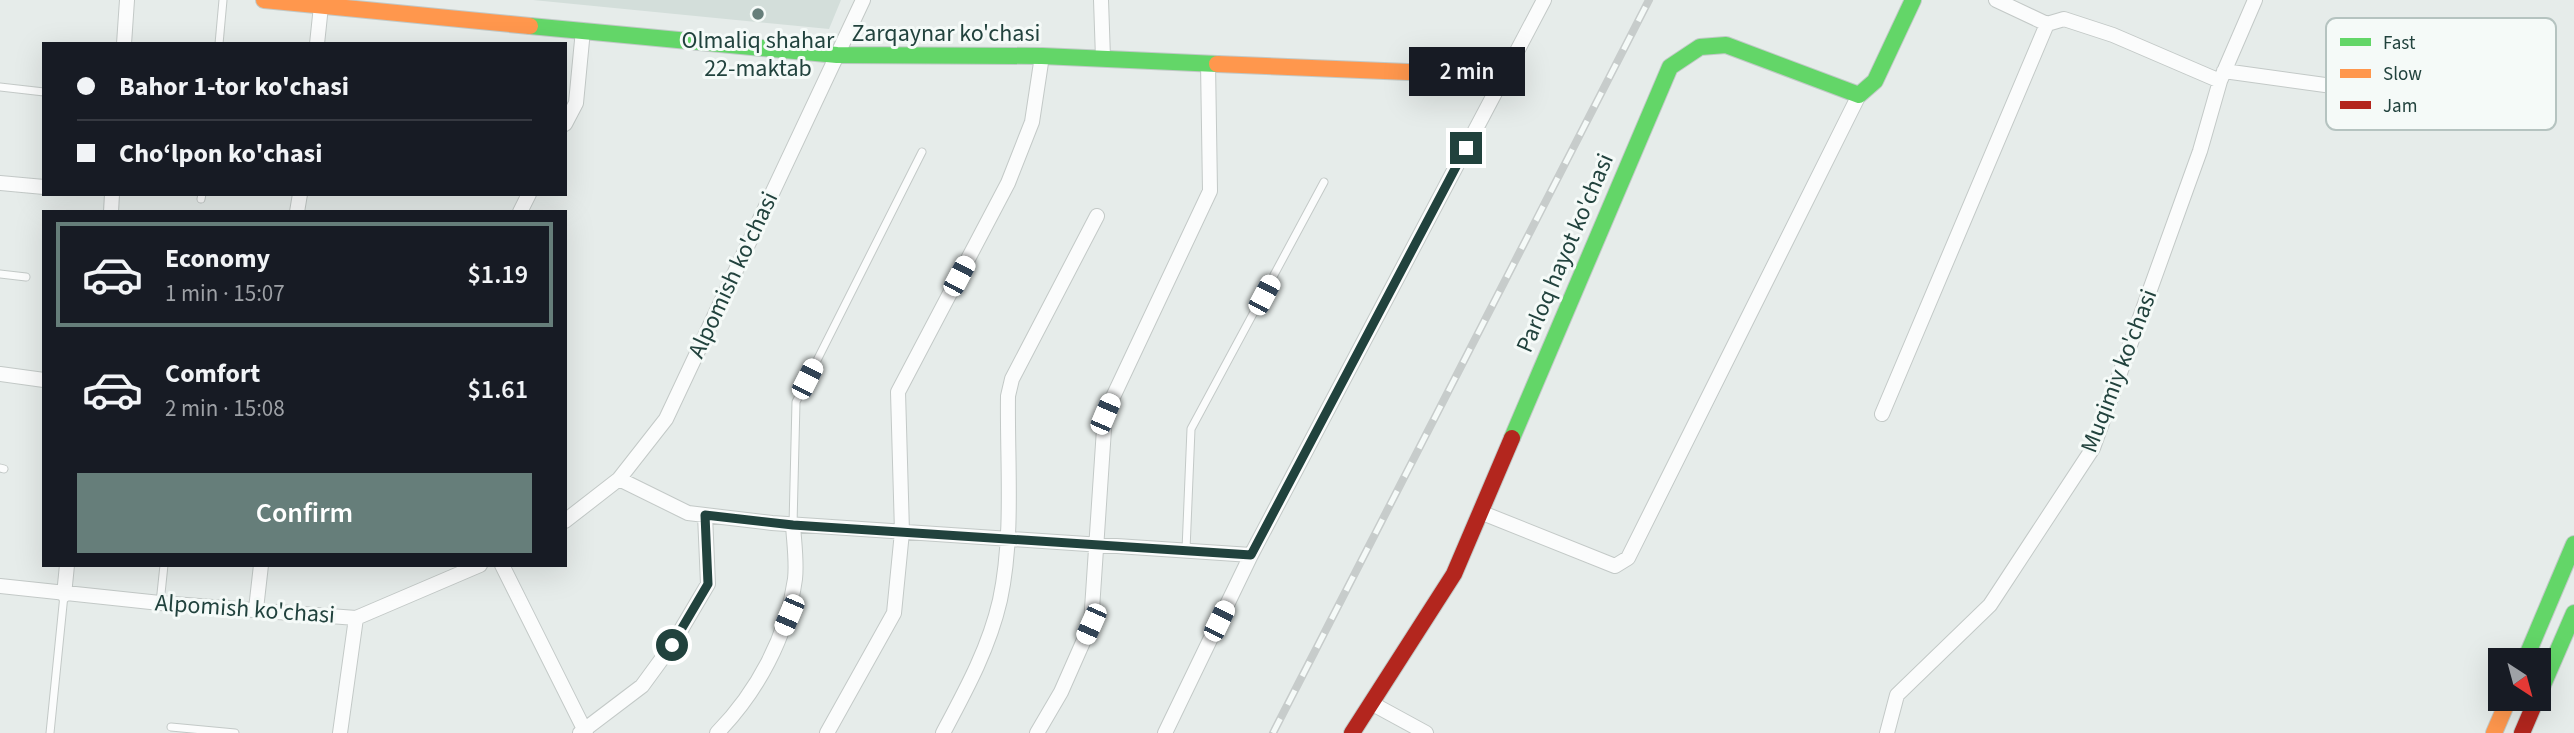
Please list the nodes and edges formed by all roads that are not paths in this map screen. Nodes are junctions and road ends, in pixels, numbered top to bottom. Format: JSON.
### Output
{"nodes":[{"id":1,"x":127,"y":0,"type":"edge"},
{"id":2,"x":223,"y":0,"type":"edge"},
{"id":3,"x":264,"y":0,"type":"edge"},
{"id":4,"x":863,"y":0,"type":"edge"},
{"id":5,"x":1101,"y":0,"type":"edge"},
{"id":6,"x":1544,"y":0,"type":"edge"},
{"id":7,"x":1913,"y":0,"type":"edge"},
{"id":8,"x":1996,"y":0,"type":"edge"},
{"id":9,"x":2255,"y":0,"type":"edge"},
{"id":10,"x":321,"y":6,"type":"junction"},
{"id":11,"x":2047,"y":24,"type":"junction"},
{"id":12,"x":583,"y":30,"type":"junction"},
{"id":13,"x":124,"y":42,"type":"edge"},
{"id":14,"x":219,"y":42,"type":"edge"},
{"id":15,"x":317,"y":42,"type":"edge"},
{"id":16,"x":837,"y":55,"type":"junction"},
{"id":17,"x":1042,"y":56,"type":"junction"},
{"id":18,"x":1103,"y":58,"type":"junction"},
{"id":19,"x":1208,"y":63,"type":"junction"},
{"id":20,"x":1504,"y":76,"type":"junction"},
{"id":21,"x":2222,"y":76,"type":"junction"},
{"id":22,"x":0,"y":87,"type":"edge"},
{"id":23,"x":2326,"y":88,"type":"edge"},
{"id":24,"x":42,"y":92,"type":"edge"},
{"id":25,"x":1859,"y":95,"type":"junction"},
{"id":26,"x":567,"y":120,"type":"edge"},
{"id":27,"x":922,"y":152,"type":"dead end"},
{"id":28,"x":1324,"y":182,"type":"dead end"},
{"id":29,"x":0,"y":183,"type":"edge"},
{"id":30,"x":42,"y":187,"type":"edge"},
{"id":31,"x":1097,"y":216,"type":"dead end"},
{"id":32,"x":0,"y":274,"type":"edge"},
{"id":33,"x":26,"y":277,"type":"dead end"},
{"id":34,"x":0,"y":374,"type":"edge"},
{"id":35,"x":42,"y":380,"type":"edge"},
{"id":36,"x":1882,"y":414,"type":"dead end"},
{"id":37,"x":619,"y":480,"type":"junction"},
{"id":38,"x":1480,"y":512,"type":"junction"},
{"id":39,"x":705,"y":515,"type":"junction"},
{"id":40,"x":567,"y":519,"type":"edge"},
{"id":41,"x":793,"y":525,"type":"junction"},
{"id":42,"x":902,"y":531,"type":"junction"},
{"id":43,"x":1006,"y":539,"type":"junction"},
{"id":44,"x":2574,"y":544,"type":"edge"},
{"id":45,"x":1098,"y":545,"type":"junction"},
{"id":46,"x":1186,"y":550,"type":"junction"},
{"id":47,"x":1251,"y":555,"type":"junction"},
{"id":48,"x":68,"y":567,"type":"edge"},
{"id":49,"x":164,"y":567,"type":"edge"},
{"id":50,"x":261,"y":567,"type":"edge"},
{"id":51,"x":475,"y":567,"type":"edge"},
{"id":52,"x":503,"y":567,"type":"edge"},
{"id":53,"x":0,"y":586,"type":"edge"},
{"id":54,"x":64,"y":595,"type":"junction"},
{"id":55,"x":160,"y":603,"type":"junction"},
{"id":56,"x":256,"y":609,"type":"junction"},
{"id":57,"x":2574,"y":613,"type":"edge"},
{"id":58,"x":356,"y":618,"type":"junction"},
{"id":59,"x":2530,"y":648,"type":"edge"},
{"id":60,"x":2552,"y":664,"type":"edge"},
{"id":61,"x":1371,"y":703,"type":"junction"},
{"id":62,"x":2503,"y":711,"type":"edge"},
{"id":63,"x":2532,"y":711,"type":"edge"},
{"id":64,"x":171,"y":727,"type":"dead end"},
{"id":65,"x":584,"y":732,"type":"edge"},
{"id":66,"x":50,"y":733,"type":"edge"},
{"id":67,"x":235,"y":733,"type":"edge"},
{"id":68,"x":340,"y":733,"type":"edge"},
{"id":69,"x":717,"y":733,"type":"edge"},
{"id":70,"x":827,"y":733,"type":"edge"},
{"id":71,"x":943,"y":733,"type":"edge"},
{"id":72,"x":1037,"y":733,"type":"edge"},
{"id":73,"x":1165,"y":733,"type":"edge"},
{"id":74,"x":1352,"y":733,"type":"edge"},
{"id":75,"x":1426,"y":733,"type":"edge"},
{"id":76,"x":1887,"y":733,"type":"edge"},
{"id":77,"x":2494,"y":733,"type":"edge"},
{"id":78,"x":2522,"y":733,"type":"edge"}],
"edges":[{"from":1,"to":13,"type":"street"},
{"from":2,"to":14,"type":"lane"},
{"from":3,"to":10,"type":"street","name":"Zarqaynar ko'chasi"},
{"from":4,"to":16,"type":"street","name":"Alpomish ko'chasi"},
{"from":5,"to":18,"type":"street"},
{"from":6,"to":20,"type":"street"},
{"from":7,"to":25,"type":"street"},
{"from":8,"to":11,"type":"street"},
{"from":9,"to":21,"type":"street","name":"Muqimiy ko'chasi"},
{"from":10,"to":12,"type":"street","name":"Zarqaynar ko'chasi"},
{"from":10,"to":15,"type":"street"},
{"from":11,"to":21,"type":"street"},
{"from":11,"to":36,"type":"street"},
{"from":12,"to":16,"type":"street","name":"Zarqaynar ko'chasi"},
{"from":12,"to":26,"type":"street"},
{"from":16,"to":17,"type":"street","name":"Zarqaynar ko'chasi"},
{"from":16,"to":37,"type":"street","name":"Alpomish ko'chasi"},
{"from":17,"to":18,"type":"street","name":"Zarqaynar ko'chasi"},
{"from":17,"to":42,"type":"street"},
{"from":18,"to":19,"type":"street","name":"Zarqaynar ko'chasi"},
{"from":19,"to":20,"type":"street","name":"Zarqaynar ko'chasi"},
{"from":19,"to":45,"type":"street"},
{"from":20,"to":47,"type":"street"},
{"from":21,"to":23,"type":"street"},
{"from":21,"to":76,"type":"street","name":"Muqimiy ko'chasi"},
{"from":22,"to":24,"type":"lane"},
{"from":25,"to":38,"type":"street"},
{"from":25,"to":38,"type":"street","name":"Parloq hayot ko'chasi"},
{"from":27,"to":41,"type":"lane"},
{"from":28,"to":46,"type":"lane"},
{"from":29,"to":30,"type":"street"},
{"from":31,"to":43,"type":"street"},
{"from":32,"to":33,"type":"lane"},
{"from":34,"to":35,"type":"street"},
{"from":37,"to":39,"type":"street"},
{"from":37,"to":40,"type":"street","name":"Alpomish ko'chasi"},
{"from":38,"to":61,"type":"street","name":"Parloq hayot ko'chasi"},
{"from":39,"to":41,"type":"street"},
{"from":39,"to":65,"type":"street"},
{"from":41,"to":42,"type":"street"},
{"from":41,"to":69,"type":"street"},
{"from":42,"to":43,"type":"street"},
{"from":42,"to":70,"type":"street"},
{"from":43,"to":45,"type":"street"},
{"from":43,"to":71,"type":"street"},
{"from":44,"to":59,"type":"street"},
{"from":45,"to":46,"type":"street"},
{"from":45,"to":72,"type":"street"},
{"from":46,"to":47,"type":"street"},
{"from":47,"to":73,"type":"street"},
{"from":48,"to":54,"type":"street"},
{"from":49,"to":55,"type":"lane"},
{"from":50,"to":56,"type":"street"},
{"from":51,"to":58,"type":"street","name":"Alpomish ko'chasi"},
{"from":52,"to":65,"type":"street"},
{"from":53,"to":54,"type":"street","name":"Alpomish ko'chasi"},
{"from":54,"to":55,"type":"street","name":"Alpomish ko'chasi"},
{"from":54,"to":66,"type":"lane"},
{"from":55,"to":56,"type":"street","name":"Alpomish ko'chasi"},
{"from":56,"to":58,"type":"street","name":"Alpomish ko'chasi"},
{"from":57,"to":60,"type":"street"},
{"from":58,"to":68,"type":"street"},
{"from":61,"to":74,"type":"street","name":"Parloq hayot ko'chasi"},
{"from":61,"to":75,"type":"street"},
{"from":62,"to":77,"type":"street"},
{"from":63,"to":78,"type":"street"},
{"from":64,"to":67,"type":"lane"}]}
